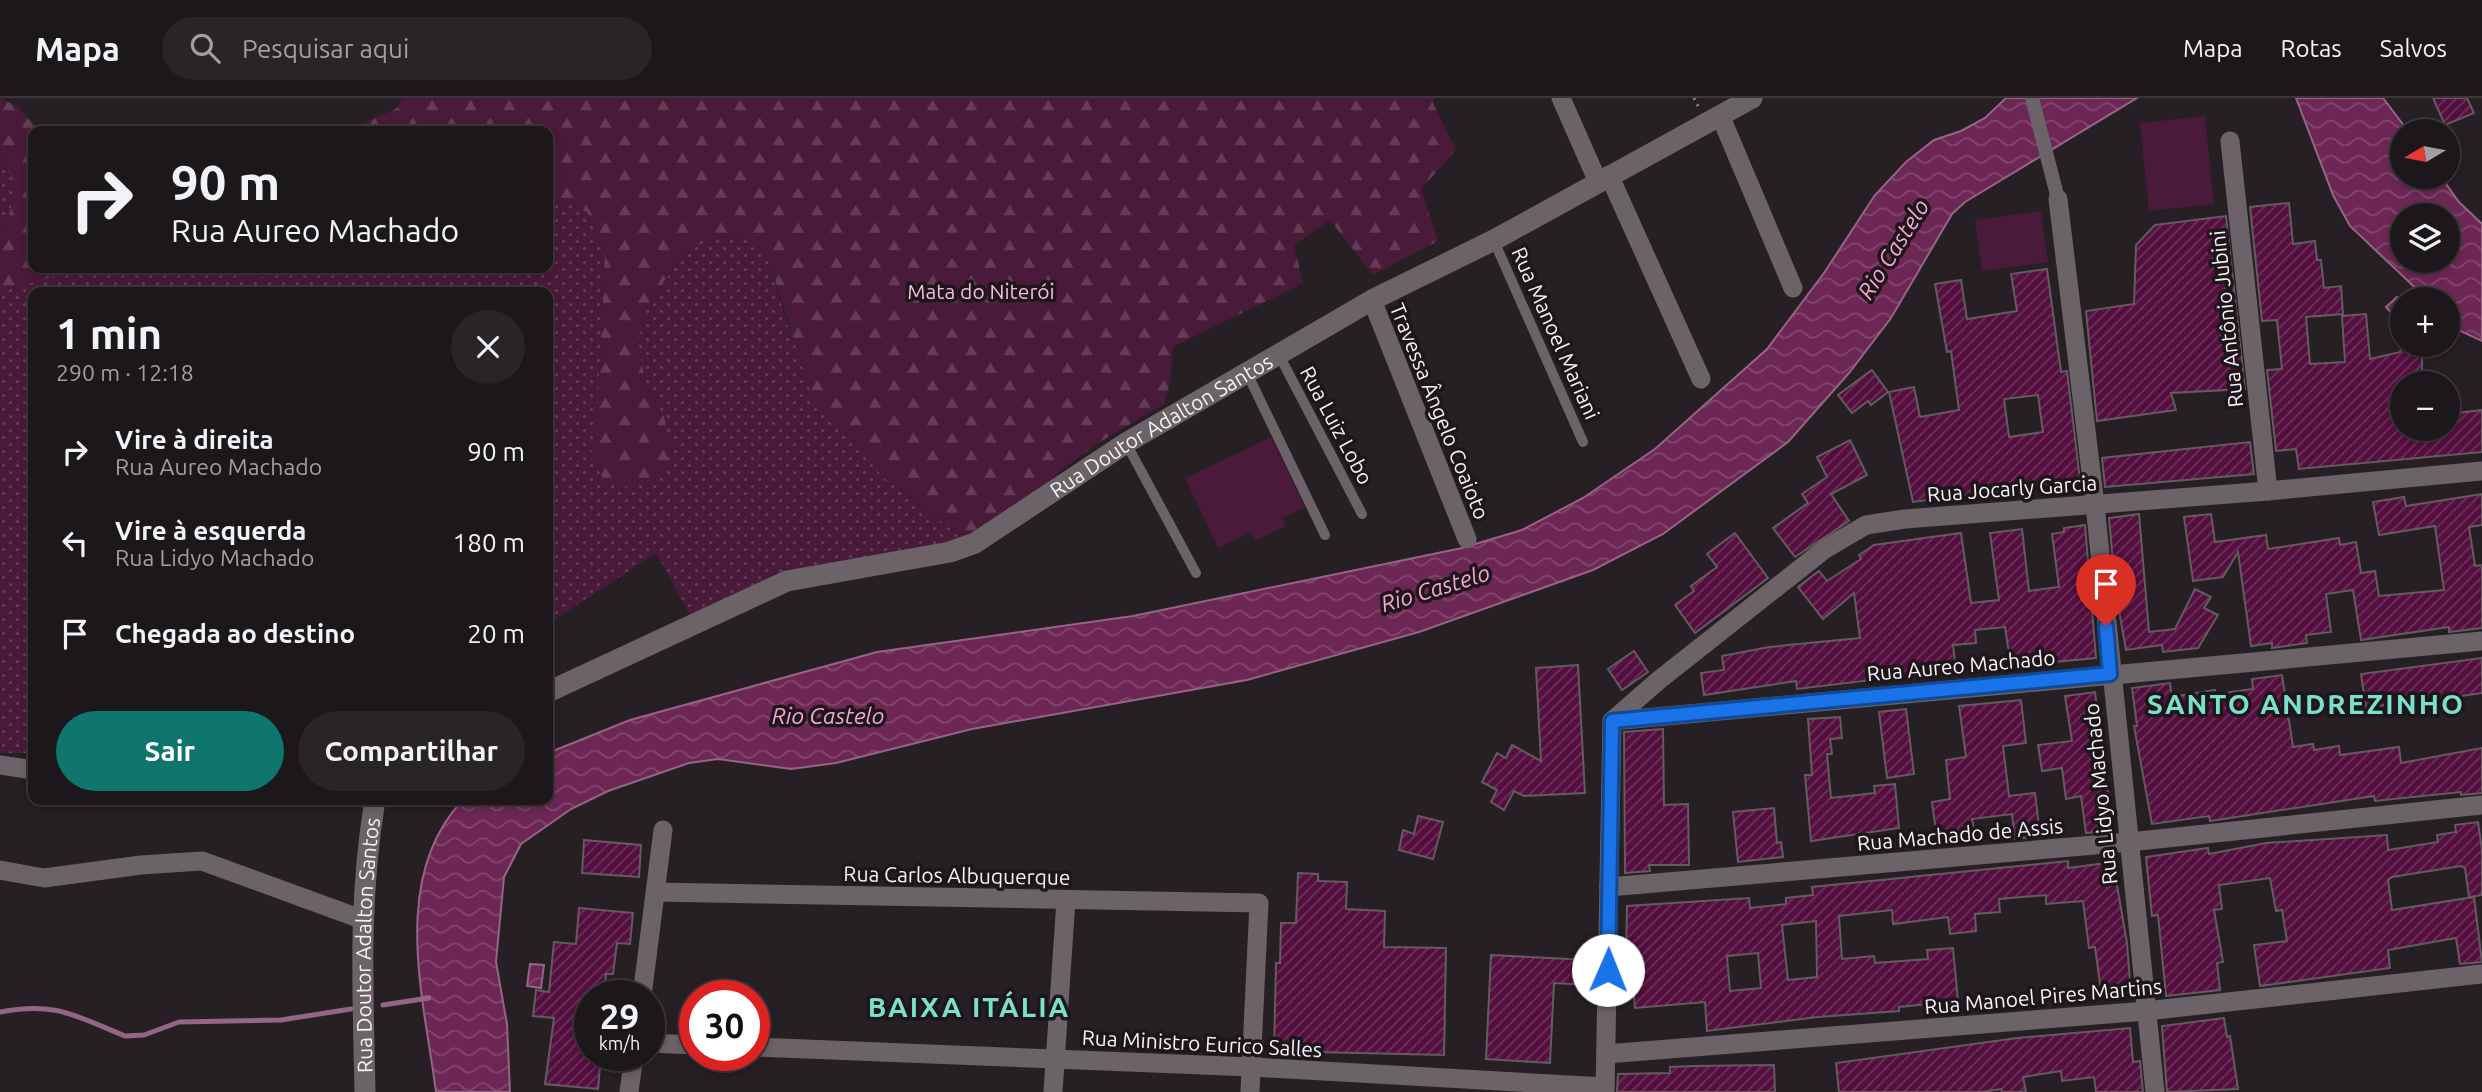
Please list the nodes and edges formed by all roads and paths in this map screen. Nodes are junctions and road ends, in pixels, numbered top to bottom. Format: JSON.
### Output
{"nodes":[{"id":1,"x":1561,"y":98,"type":"edge"},
{"id":2,"x":1752,"y":98,"type":"edge"},
{"id":3,"x":2032,"y":98,"type":"edge"},
{"id":4,"x":1720,"y":115,"type":"junction"},
{"id":5,"x":2230,"y":141,"type":"dead end"},
{"id":6,"x":1603,"y":178,"type":"junction"},
{"id":7,"x":2059,"y":199,"type":"joint"},
{"id":8,"x":1494,"y":240,"type":"junction"},
{"id":9,"x":1793,"y":288,"type":"dead end"},
{"id":10,"x":1372,"y":300,"type":"junction"},
{"id":11,"x":1278,"y":354,"type":"junction"},
{"id":12,"x":1247,"y":373,"type":"junction"},
{"id":13,"x":1701,"y":379,"type":"dead end"},
{"id":14,"x":1583,"y":442,"type":"dead end"},
{"id":15,"x":1126,"y":443,"type":"junction"},
{"id":16,"x":2482,"y":471,"type":"edge"},
{"id":17,"x":2268,"y":491,"type":"junction"},
{"id":18,"x":2095,"y":505,"type":"junction"},
{"id":19,"x":1362,"y":514,"type":"dead end"},
{"id":20,"x":1325,"y":535,"type":"dead end"},
{"id":21,"x":1467,"y":539,"type":"dead end"},
{"id":22,"x":1196,"y":573,"type":"dead end"},
{"id":23,"x":2482,"y":641,"type":"edge"},
{"id":24,"x":2110,"y":674,"type":"junction"},
{"id":25,"x":553,"y":690,"type":"edge"},
{"id":26,"x":1612,"y":721,"type":"junction"},
{"id":27,"x":0,"y":765,"type":"edge"},
{"id":28,"x":28,"y":769,"type":"edge"},
{"id":29,"x":374,"y":805,"type":"edge"},
{"id":30,"x":2482,"y":805,"type":"edge"},
{"id":31,"x":663,"y":830,"type":"dead end"},
{"id":32,"x":2129,"y":842,"type":"junction"},
{"id":33,"x":0,"y":870,"type":"edge"},
{"id":34,"x":1609,"y":887,"type":"junction"},
{"id":35,"x":655,"y":892,"type":"junction"},
{"id":36,"x":1066,"y":900,"type":"junction"},
{"id":37,"x":361,"y":919,"type":"junction"},
{"id":38,"x":2482,"y":974,"type":"edge"},
{"id":39,"x":644,"y":980,"type":"edge"},
{"id":40,"x":2146,"y":1011,"type":"junction"},
{"id":41,"x":770,"y":1048,"type":"edge"},
{"id":42,"x":1606,"y":1054,"type":"junction"},
{"id":43,"x":1056,"y":1059,"type":"junction"},
{"id":44,"x":1252,"y":1067,"type":"junction"},
{"id":45,"x":632,"y":1071,"type":"edge"},
{"id":46,"x":1605,"y":1089,"type":"edge"},
{"id":47,"x":365,"y":1092,"type":"edge"},
{"id":48,"x":629,"y":1092,"type":"edge"},
{"id":49,"x":1053,"y":1092,"type":"edge"},
{"id":50,"x":1250,"y":1092,"type":"edge"},
{"id":51,"x":2155,"y":1092,"type":"edge"}],
"edges":[{"from":1,"to":6,"type":"street"},
{"from":2,"to":4,"type":"main road","name":"Rua Doutor Adalton Santos"},
{"from":3,"to":7,"type":"street"},
{"from":4,"to":6,"type":"main road","name":"Rua Doutor Adalton Santos"},
{"from":4,"to":9,"type":"street"},
{"from":5,"to":17,"type":"street","name":"Rua Antônio Jubini"},
{"from":6,"to":8,"type":"main road","name":"Rua Doutor Adalton Santos"},
{"from":6,"to":13,"type":"street"},
{"from":7,"to":18,"type":"street","name":"Rua Lidyo Machado"},
{"from":8,"to":10,"type":"main road","name":"Rua Doutor Adalton Santos"},
{"from":8,"to":14,"type":"lane","name":"Rua Manoel Mariani"},
{"from":10,"to":11,"type":"main road","name":"Rua Doutor Adalton Santos"},
{"from":10,"to":21,"type":"street","name":"Travessa Ângelo Coaioto"},
{"from":11,"to":12,"type":"main road","name":"Rua Doutor Adalton Santos"},
{"from":11,"to":19,"type":"lane","name":"Rua Luiz Lobo"},
{"from":12,"to":15,"type":"main road","name":"Rua Doutor Adalton Santos"},
{"from":12,"to":20,"type":"lane"},
{"from":15,"to":22,"type":"lane"},
{"from":15,"to":25,"type":"main road","name":"Rua Doutor Adalton Santos"},
{"from":16,"to":17,"type":"street","name":"Rua Jocarly Garcia"},
{"from":17,"to":18,"type":"street","name":"Rua Jocarly Garcia"},
{"from":18,"to":24,"type":"street","name":"Rua Lidyo Machado"},
{"from":18,"to":26,"type":"street","name":"Rua Jocarly Garcia"},
{"from":23,"to":24,"type":"street","name":"Rua Aureo Machado"},
{"from":24,"to":26,"type":"street","name":"Rua Aureo Machado"},
{"from":24,"to":32,"type":"street","name":"Rua Lidyo Machado"},
{"from":26,"to":34,"type":"street"},
{"from":27,"to":28,"type":"street"},
{"from":29,"to":37,"type":"main road","name":"Rua Doutor Adalton Santos"},
{"from":30,"to":32,"type":"street","name":"Rua Machado de Assis"},
{"from":31,"to":35,"type":"street"},
{"from":32,"to":34,"type":"street","name":"Rua Machado de Assis"},
{"from":32,"to":40,"type":"street","name":"Rua Lidyo Machado"},
{"from":33,"to":37,"type":"street"},
{"from":34,"to":42,"type":"street"},
{"from":35,"to":36,"type":"street","name":"Rua Carlos Albuquerque"},
{"from":35,"to":39,"type":"street"},
{"from":36,"to":43,"type":"street"},
{"from":36,"to":44,"type":"street","name":"Rua Carlos Albuquerque"},
{"from":37,"to":47,"type":"main road","name":"Rua Doutor Adalton Santos"},
{"from":38,"to":40,"type":"street","name":"Rua Manoel Pires Martins"},
{"from":40,"to":42,"type":"street","name":"Rua Manoel Pires Martins"},
{"from":40,"to":51,"type":"street","name":"Rua Lidyo Machado"},
{"from":41,"to":43,"type":"street","name":"Rua Ministro Eurico Salles"},
{"from":42,"to":46,"type":"street"},
{"from":43,"to":44,"type":"street","name":"Rua Ministro Eurico Salles"},
{"from":43,"to":49,"type":"street"},
{"from":44,"to":46,"type":"street","name":"Rua Ministro Eurico Salles"},
{"from":44,"to":50,"type":"street"},
{"from":45,"to":48,"type":"street"}]}
